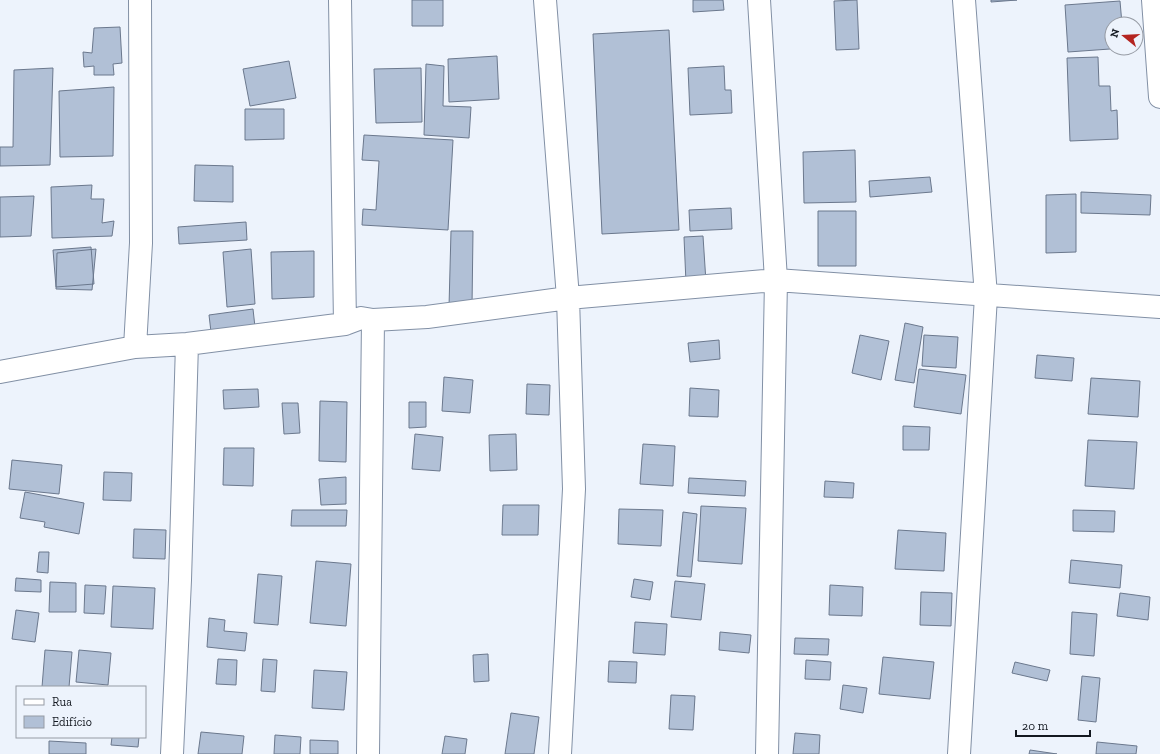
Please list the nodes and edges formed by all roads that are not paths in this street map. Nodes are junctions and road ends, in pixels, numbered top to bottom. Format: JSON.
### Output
{"nodes":[{"id":1,"x":140,"y":0,"type":"edge"},
{"id":2,"x":340,"y":0,"type":"edge"},
{"id":3,"x":545,"y":0,"type":"edge"},
{"id":4,"x":759,"y":0,"type":"edge"},
{"id":5,"x":964,"y":0,"type":"edge"},
{"id":6,"x":1153,"y":0,"type":"edge"},
{"id":7,"x":1160,"y":97,"type":"edge"},
{"id":8,"x":776,"y":280,"type":"junction"},
{"id":9,"x":986,"y":296,"type":"junction"},
{"id":10,"x":568,"y":298,"type":"junction"},
{"id":11,"x":1160,"y":307,"type":"edge"},
{"id":12,"x":373,"y":320,"type":"junction"},
{"id":13,"x":345,"y":324,"type":"junction"},
{"id":14,"x":187,"y":344,"type":"junction"},
{"id":15,"x":135,"y":347,"type":"junction"},
{"id":16,"x":0,"y":372,"type":"edge"},
{"id":17,"x":172,"y":754,"type":"edge"},
{"id":18,"x":368,"y":754,"type":"edge"},
{"id":19,"x":560,"y":754,"type":"edge"},
{"id":20,"x":767,"y":754,"type":"edge"},
{"id":21,"x":959,"y":754,"type":"edge"}],
"edges":[{"from":1,"to":15,"type":"street"},
{"from":2,"to":13,"type":"street"},
{"from":3,"to":10,"type":"street"},
{"from":4,"to":8,"type":"street"},
{"from":5,"to":9,"type":"street"},
{"from":6,"to":7,"type":"street"},
{"from":8,"to":9,"type":"street"},
{"from":8,"to":10,"type":"street"},
{"from":8,"to":20,"type":"street"},
{"from":9,"to":11,"type":"street"},
{"from":9,"to":21,"type":"street"},
{"from":10,"to":12,"type":"street"},
{"from":10,"to":19,"type":"street"},
{"from":12,"to":13,"type":"street"},
{"from":12,"to":18,"type":"street"},
{"from":13,"to":14,"type":"street"},
{"from":14,"to":15,"type":"street"},
{"from":14,"to":17,"type":"street"},
{"from":15,"to":16,"type":"street"}]}
